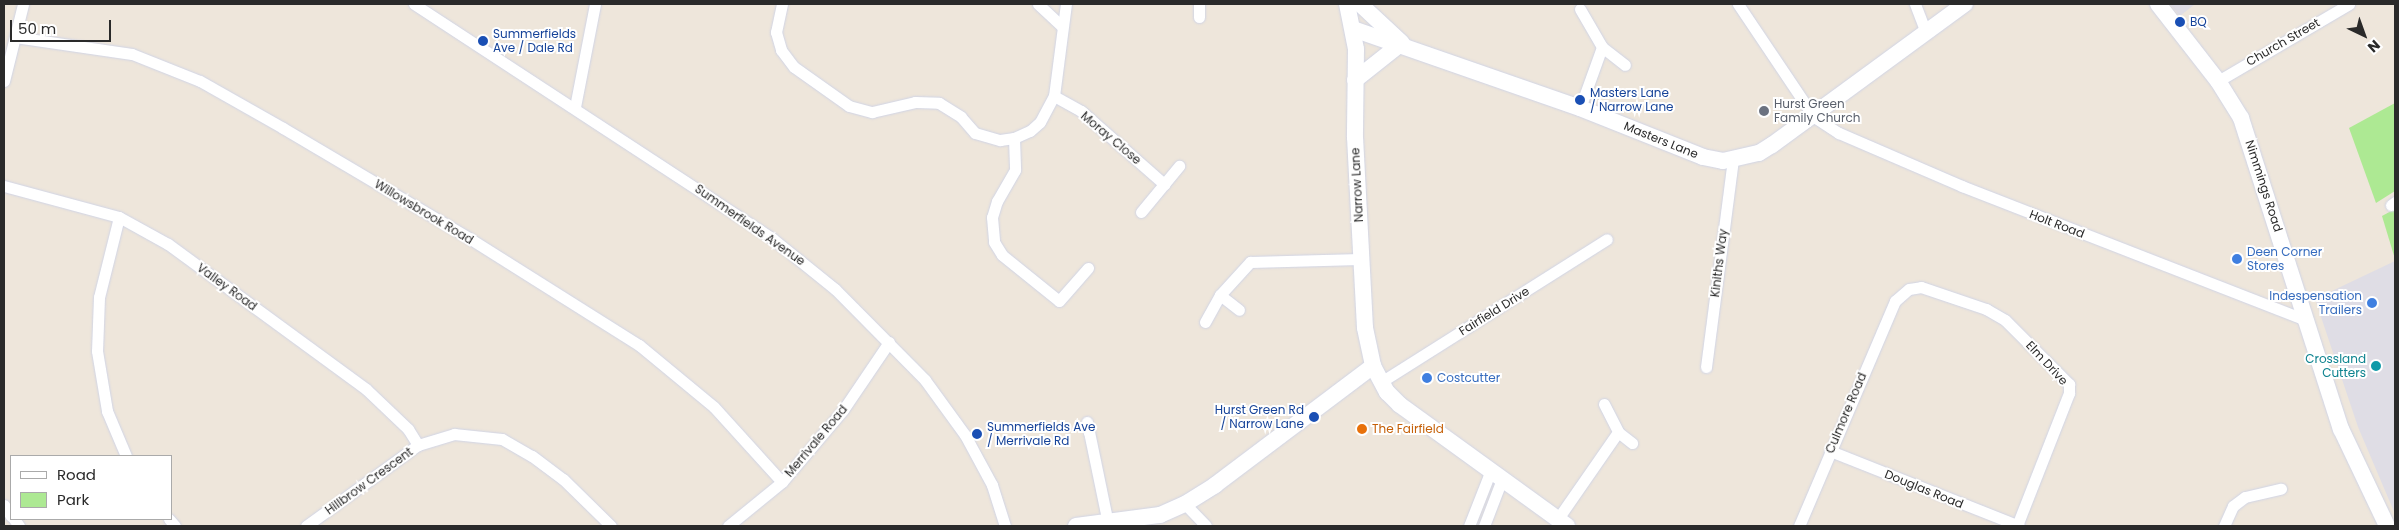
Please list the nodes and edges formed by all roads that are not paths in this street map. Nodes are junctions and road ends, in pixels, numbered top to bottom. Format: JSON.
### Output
{"nodes":[{"id":1,"x":23,"y":4,"type":"edge"},
{"id":2,"x":414,"y":4,"type":"edge"},
{"id":3,"x":595,"y":4,"type":"edge"},
{"id":4,"x":782,"y":4,"type":"edge"},
{"id":5,"x":1038,"y":4,"type":"edge"},
{"id":6,"x":1066,"y":4,"type":"edge"},
{"id":7,"x":1198,"y":4,"type":"edge"},
{"id":8,"x":1348,"y":4,"type":"edge"},
{"id":9,"x":1360,"y":4,"type":"edge"},
{"id":10,"x":1738,"y":4,"type":"edge"},
{"id":11,"x":1915,"y":4,"type":"edge"},
{"id":12,"x":1965,"y":4,"type":"edge"},
{"id":13,"x":2158,"y":4,"type":"edge"},
{"id":14,"x":2350,"y":4,"type":"edge"},
{"id":15,"x":1580,"y":9,"type":"dead end"},
{"id":16,"x":1199,"y":17,"type":"dead end"},
{"id":17,"x":1062,"y":26,"type":"junction"},
{"id":18,"x":1354,"y":29,"type":"junction"},
{"id":19,"x":1926,"y":33,"type":"junction"},
{"id":20,"x":15,"y":37,"type":"junction"},
{"id":21,"x":1404,"y":46,"type":"junction"},
{"id":22,"x":1602,"y":47,"type":"junction"},
{"id":23,"x":1625,"y":65,"type":"dead end"},
{"id":24,"x":1355,"y":80,"type":"junction"},
{"id":25,"x":4,"y":81,"type":"edge"},
{"id":26,"x":2218,"y":81,"type":"junction"},
{"id":27,"x":1054,"y":96,"type":"junction"},
{"id":28,"x":575,"y":107,"type":"junction"},
{"id":29,"x":1580,"y":108,"type":"junction"},
{"id":30,"x":1814,"y":116,"type":"junction"},
{"id":31,"x":1014,"y":138,"type":"junction"},
{"id":32,"x":1733,"y":159,"type":"junction"},
{"id":33,"x":1179,"y":166,"type":"dead end"},
{"id":34,"x":1164,"y":184,"type":"junction"},
{"id":35,"x":4,"y":186,"type":"edge"},
{"id":36,"x":1141,"y":212,"type":"dead end"},
{"id":37,"x":119,"y":217,"type":"junction"},
{"id":38,"x":1607,"y":239,"type":"dead end"},
{"id":39,"x":1360,"y":259,"type":"junction"},
{"id":40,"x":1088,"y":268,"type":"dead end"},
{"id":41,"x":1220,"y":295,"type":"junction"},
{"id":42,"x":1895,"y":301,"type":"joint"},
{"id":43,"x":1239,"y":310,"type":"dead end"},
{"id":44,"x":2305,"y":320,"type":"junction"},
{"id":45,"x":1205,"y":322,"type":"dead end"},
{"id":46,"x":889,"y":342,"type":"junction"},
{"id":47,"x":1372,"y":366,"type":"junction"},
{"id":48,"x":1706,"y":367,"type":"dead end"},
{"id":49,"x":1381,"y":382,"type":"junction"},
{"id":50,"x":1604,"y":404,"type":"dead end"},
{"id":51,"x":1087,"y":422,"type":"dead end"},
{"id":52,"x":1618,"y":432,"type":"junction"},
{"id":53,"x":1632,"y":442,"type":"dead end"},
{"id":54,"x":418,"y":445,"type":"junction"},
{"id":55,"x":1830,"y":451,"type":"junction"},
{"id":56,"x":126,"y":455,"type":"edge"},
{"id":57,"x":1497,"y":474,"type":"junction"},
{"id":58,"x":782,"y":482,"type":"junction"},
{"id":59,"x":2281,"y":489,"type":"dead end"},
{"id":60,"x":1185,"y":504,"type":"junction"},
{"id":61,"x":1108,"y":523,"type":"junction"},
{"id":62,"x":1562,"y":523,"type":"edge"},
{"id":63,"x":306,"y":526,"type":"edge"},
{"id":64,"x":611,"y":526,"type":"edge"},
{"id":65,"x":728,"y":526,"type":"edge"},
{"id":66,"x":1004,"y":526,"type":"edge"},
{"id":67,"x":1076,"y":526,"type":"edge"},
{"id":68,"x":1206,"y":526,"type":"edge"},
{"id":69,"x":1469,"y":526,"type":"edge"},
{"id":70,"x":1484,"y":526,"type":"edge"},
{"id":71,"x":1799,"y":526,"type":"edge"},
{"id":72,"x":2018,"y":526,"type":"edge"},
{"id":73,"x":2224,"y":526,"type":"edge"},
{"id":74,"x":2387,"y":526,"type":"edge"}],
"edges":[{"from":1,"to":20,"type":"street"},
{"from":2,"to":28,"type":"street","name":"Summerfields Avenue"},
{"from":3,"to":28,"type":"street"},
{"from":4,"to":31,"type":"street"},
{"from":5,"to":17,"type":"street"},
{"from":6,"to":17,"type":"street"},
{"from":7,"to":16,"type":"street"},
{"from":8,"to":18,"type":"main road","name":"Narrow Lane"},
{"from":9,"to":21,"type":"main road"},
{"from":10,"to":30,"type":"street"},
{"from":11,"to":19,"type":"street"},
{"from":12,"to":19,"type":"main road","name":"Masters Lane"},
{"from":13,"to":26,"type":"main road","name":"Nimmings Road"},
{"from":14,"to":26,"type":"street","name":"Church Street"},
{"from":15,"to":22,"type":"street"},
{"from":17,"to":27,"type":"street"},
{"from":18,"to":21,"type":"main road","name":"Masters Lane"},
{"from":18,"to":24,"type":"main road","name":"Narrow Lane"},
{"from":19,"to":30,"type":"main road","name":"Masters Lane"},
{"from":20,"to":25,"type":"street"},
{"from":20,"to":58,"type":"street","name":"Willowsbrook Road"},
{"from":21,"to":24,"type":"main road"},
{"from":21,"to":29,"type":"main road","name":"Masters Lane"},
{"from":22,"to":23,"type":"street"},
{"from":22,"to":29,"type":"street"},
{"from":24,"to":39,"type":"main road","name":"Narrow Lane"},
{"from":26,"to":44,"type":"main road","name":"Nimmings Road"},
{"from":27,"to":31,"type":"street"},
{"from":27,"to":34,"type":"street","name":"Moray Close"},
{"from":28,"to":46,"type":"street","name":"Summerfields Avenue"},
{"from":29,"to":32,"type":"main road","name":"Masters Lane"},
{"from":30,"to":32,"type":"main road","name":"Masters Lane"},
{"from":30,"to":44,"type":"street","name":"Holt Road"},
{"from":31,"to":40,"type":"street"},
{"from":32,"to":48,"type":"street","name":"Kiniths Way"},
{"from":33,"to":34,"type":"street"},
{"from":34,"to":36,"type":"street"},
{"from":35,"to":37,"type":"street","name":"Valley Road"},
{"from":37,"to":54,"type":"street","name":"Valley Road"},
{"from":37,"to":56,"type":"street"},
{"from":38,"to":49,"type":"street","name":"Fairfield Drive"},
{"from":39,"to":41,"type":"street"},
{"from":39,"to":47,"type":"main road","name":"Narrow Lane"},
{"from":41,"to":43,"type":"street"},
{"from":41,"to":45,"type":"street"},
{"from":42,"to":55,"type":"street","name":"Culmore Road"},
{"from":42,"to":72,"type":"street","name":"Elm Drive"},
{"from":44,"to":74,"type":"main road","name":"Nimmings Road"},
{"from":46,"to":58,"type":"street","name":"Merrivale Road"},
{"from":46,"to":66,"type":"street","name":"Summerfields Avenue"},
{"from":47,"to":49,"type":"main road","name":"Narrow Lane"},
{"from":47,"to":60,"type":"main road"},
{"from":49,"to":57,"type":"main road","name":"Narrow Lane"},
{"from":50,"to":52,"type":"street"},
{"from":51,"to":61,"type":"street"},
{"from":52,"to":53,"type":"street"},
{"from":52,"to":62,"type":"street"},
{"from":54,"to":63,"type":"street","name":"Hillbrow Crescent"},
{"from":54,"to":64,"type":"street","name":"Hillbrow Crescent"},
{"from":55,"to":71,"type":"street","name":"Culmore Road"},
{"from":55,"to":72,"type":"street","name":"Douglas Road"},
{"from":57,"to":62,"type":"main road","name":"Narrow Lane"},
{"from":57,"to":69,"type":"street"},
{"from":57,"to":70,"type":"street"},
{"from":58,"to":65,"type":"street","name":"Merrivale Road"},
{"from":59,"to":73,"type":"street"},
{"from":60,"to":61,"type":"main road"},
{"from":60,"to":68,"type":"street"},
{"from":61,"to":67,"type":"main road"}]}
